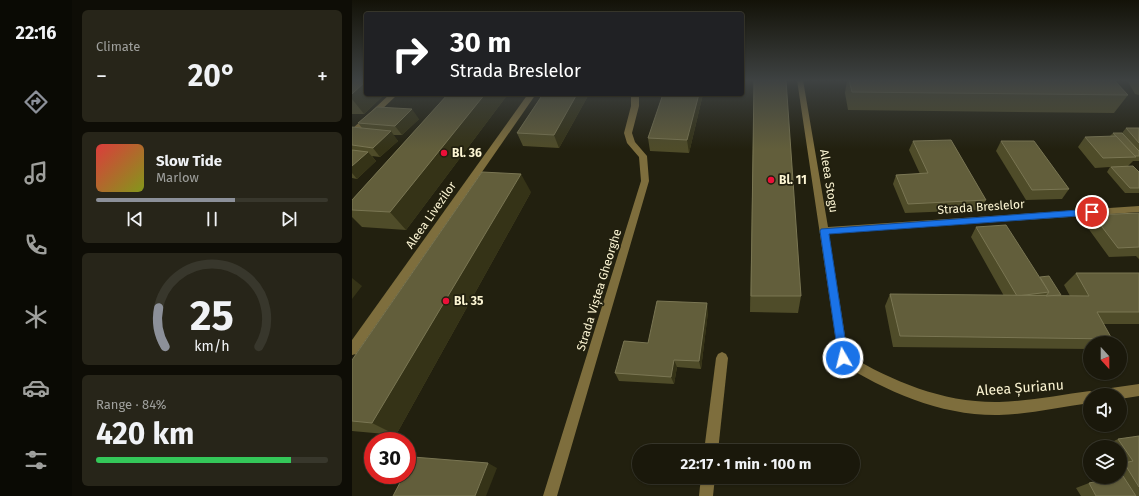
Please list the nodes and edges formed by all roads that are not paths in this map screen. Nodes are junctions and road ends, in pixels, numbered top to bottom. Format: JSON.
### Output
{"nodes":[{"id":1,"x":384,"y":103,"type":"edge"},
{"id":2,"x":526,"y":103,"type":"edge"},
{"id":3,"x":636,"y":103,"type":"edge"},
{"id":4,"x":804,"y":103,"type":"edge"},
{"id":5,"x":353,"y":131,"type":"edge"},
{"id":6,"x":1139,"y":209,"type":"edge"},
{"id":7,"x":824,"y":231,"type":"junction"},
{"id":8,"x":352,"y":350,"type":"edge"},
{"id":9,"x":722,"y":358,"type":"dead end"},
{"id":10,"x":843,"y":358,"type":"joint"},
{"id":11,"x":1139,"y":390,"type":"edge"},
{"id":12,"x":1127,"y":392,"type":"edge"},
{"id":13,"x":1083,"y":398,"type":"edge"},
{"id":14,"x":712,"y":444,"type":"edge"},
{"id":15,"x":707,"y":484,"type":"edge"},
{"id":16,"x":550,"y":496,"type":"edge"},
{"id":17,"x":706,"y":496,"type":"edge"}],
"edges":[{"from":1,"to":5,"type":"street"},
{"from":2,"to":8,"type":"street","name":"Aleea Livezilor"},
{"from":3,"to":16,"type":"street","name":"Strada Viștea Gheorghe"},
{"from":4,"to":7,"type":"street","name":"Aleea Stogu"},
{"from":6,"to":7,"type":"street","name":"Strada Breslelor"},
{"from":7,"to":10,"type":"street","name":"Aleea Stogu"},
{"from":9,"to":14,"type":"street"},
{"from":10,"to":13,"type":"street","name":"Aleea Șurianu"},
{"from":11,"to":12,"type":"street"},
{"from":15,"to":17,"type":"street"}]}
